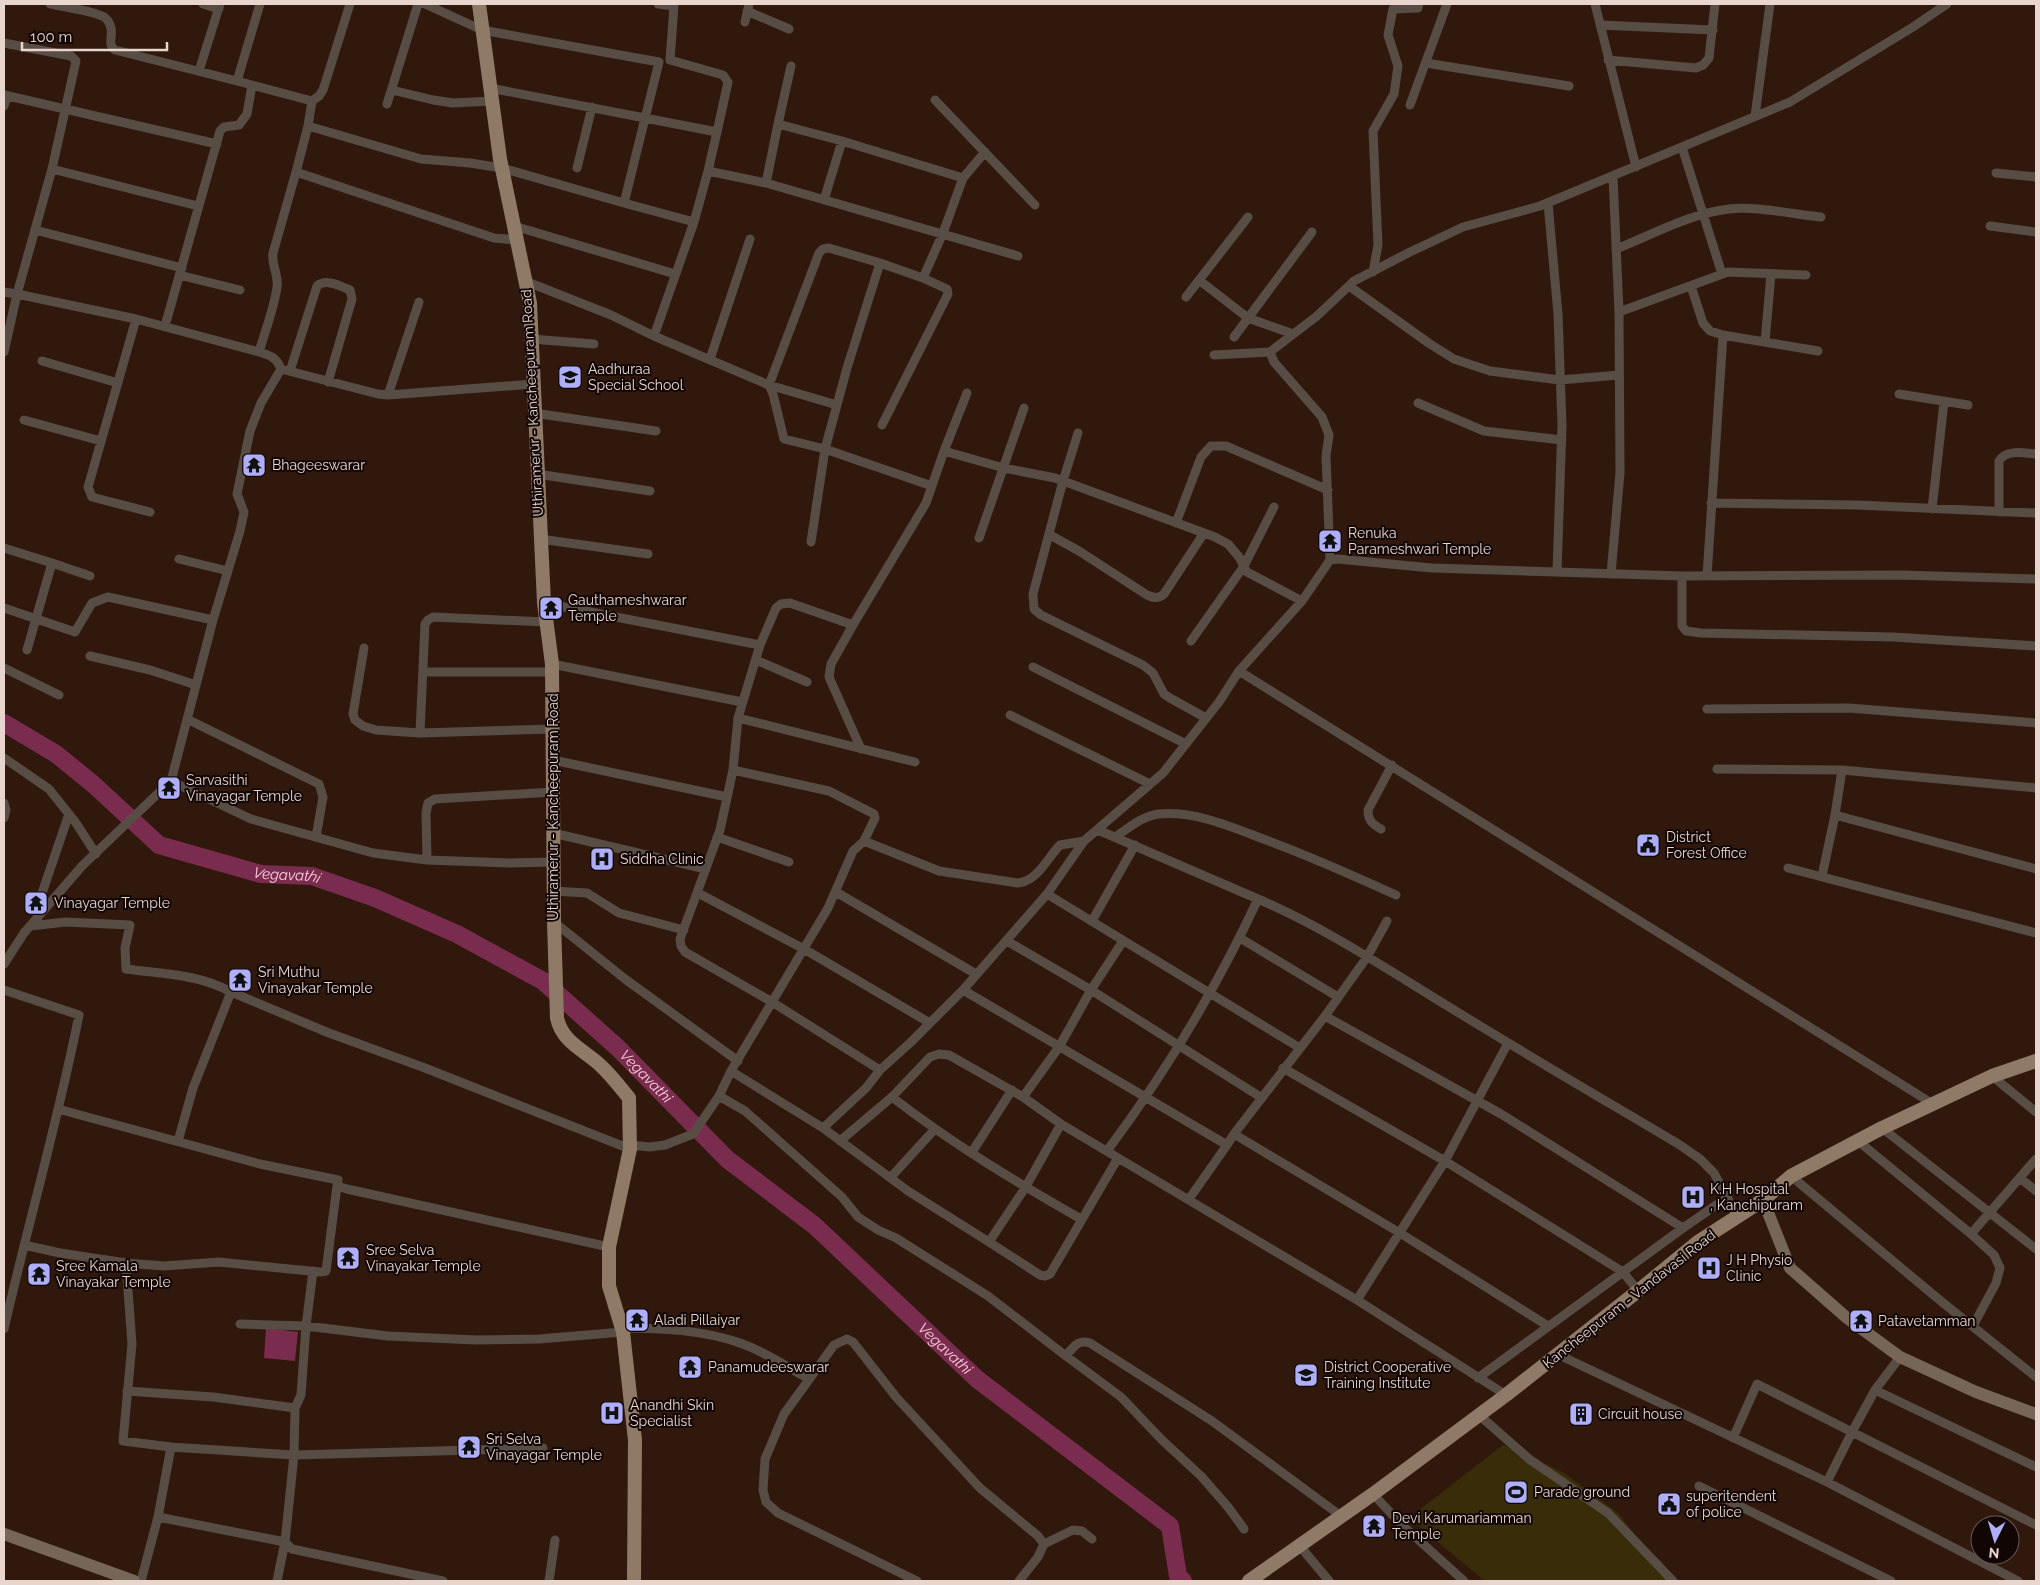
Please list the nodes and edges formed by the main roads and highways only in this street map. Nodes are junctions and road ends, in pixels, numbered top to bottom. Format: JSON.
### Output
{"nodes":[{"id":1,"x":481,"y":17,"type":"edge"},
{"id":2,"x":2036,"y":1061,"type":"edge"},
{"id":3,"x":634,"y":1581,"type":"edge"},
{"id":4,"x":1249,"y":1581,"type":"edge"}],
"edges":[{"from":1,"to":3,"type":"main road","name":"Uthiramerur - Kancheepuram Road"},
{"from":2,"to":4,"type":"main road","name":"Kancheepuram - Vandavasi Road"}]}
